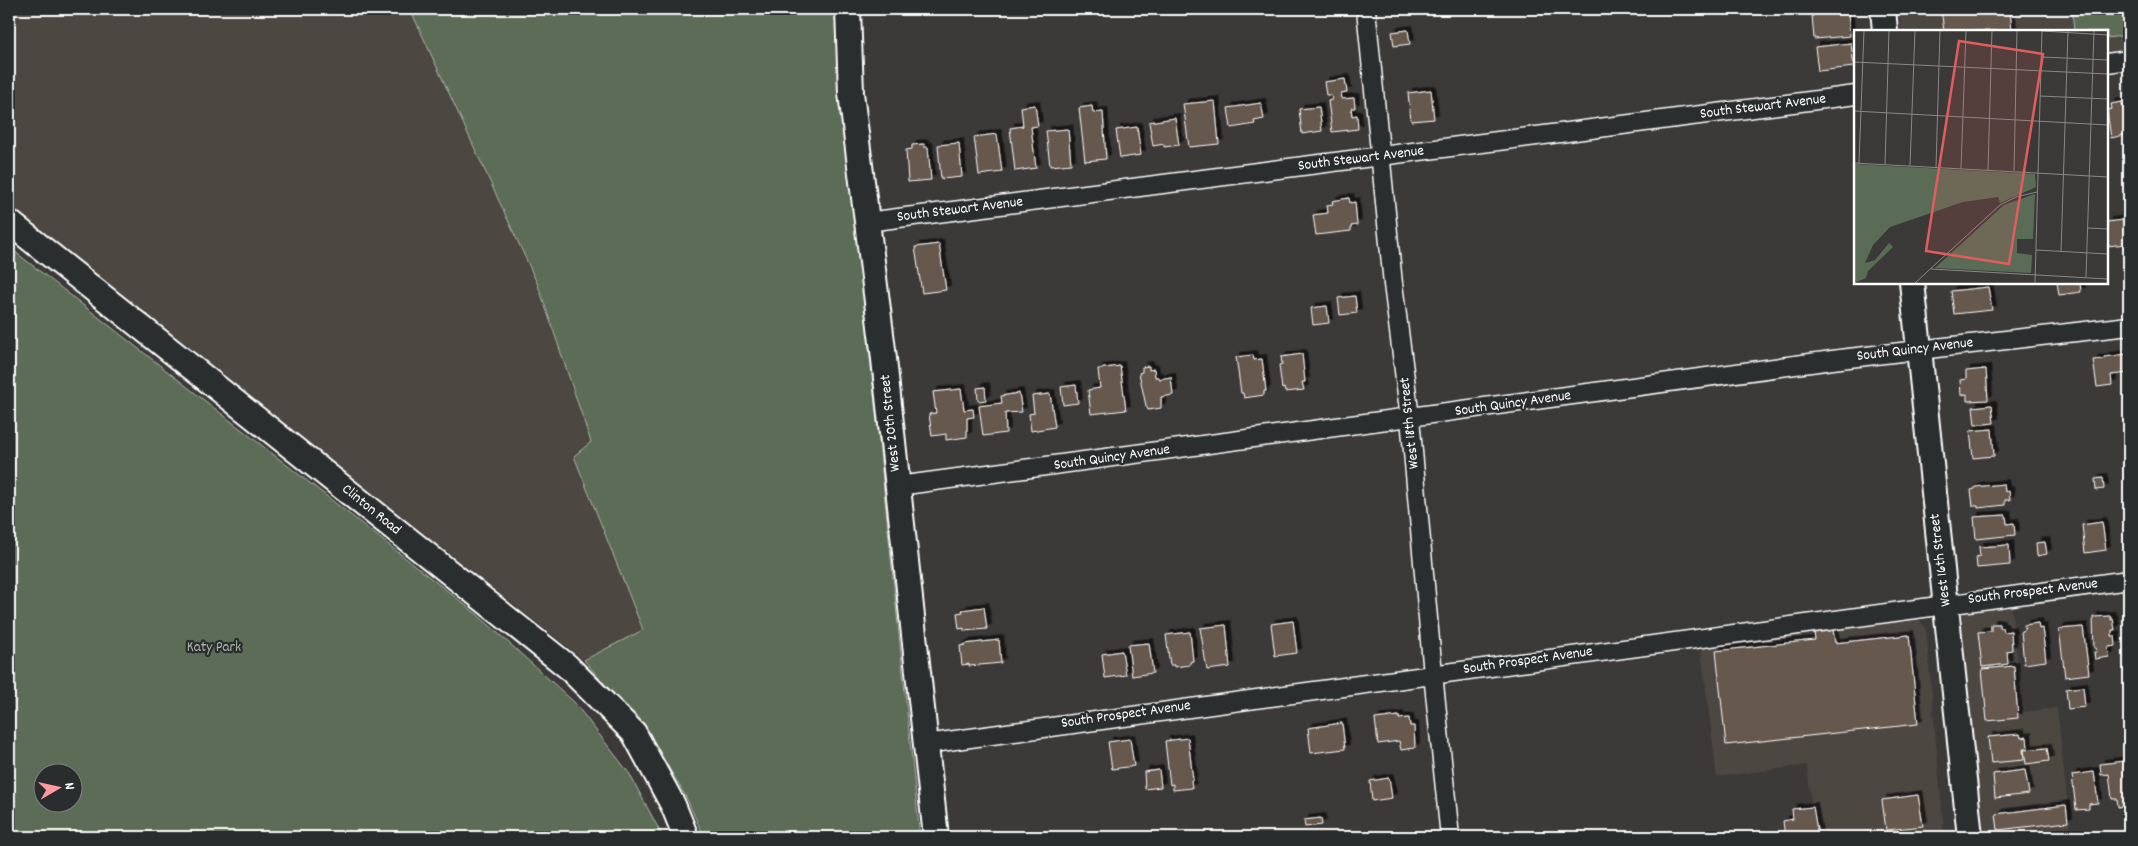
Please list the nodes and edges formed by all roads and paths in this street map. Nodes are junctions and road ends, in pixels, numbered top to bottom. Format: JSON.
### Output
{"nodes":[{"id":1,"x":848,"y":9,"type":"edge"},
{"id":2,"x":1366,"y":9,"type":"edge"},
{"id":3,"x":1883,"y":9,"type":"edge"},
{"id":4,"x":1885,"y":30,"type":"edge"},
{"id":5,"x":2129,"y":60,"type":"edge"},
{"id":6,"x":2108,"y":63,"type":"edge"},
{"id":7,"x":1854,"y":95,"type":"edge"},
{"id":8,"x":1382,"y":156,"type":"junction"},
{"id":9,"x":9,"y":222,"type":"edge"},
{"id":10,"x":868,"y":222,"type":"junction"},
{"id":11,"x":1912,"y":284,"type":"edge"},
{"id":12,"x":2129,"y":326,"type":"edge"},
{"id":13,"x":1919,"y":350,"type":"junction"},
{"id":14,"x":1410,"y":418,"type":"junction"},
{"id":15,"x":898,"y":486,"type":"junction"},
{"id":16,"x":2129,"y":580,"type":"edge"},
{"id":17,"x":1946,"y":602,"type":"junction"},
{"id":18,"x":1433,"y":674,"type":"junction"},
{"id":19,"x":926,"y":744,"type":"junction"},
{"id":20,"x":686,"y":837,"type":"edge"},
{"id":21,"x":936,"y":837,"type":"edge"},
{"id":22,"x":1450,"y":837,"type":"edge"},
{"id":23,"x":1970,"y":837,"type":"edge"}],
"edges":[{"from":1,"to":10,"type":"street","name":"West 20th Street"},
{"from":2,"to":8,"type":"street","name":"West 18th Street"},
{"from":3,"to":4,"type":"street"},
{"from":5,"to":6,"type":"street"},
{"from":7,"to":8,"type":"street","name":"South Stewart Avenue"},
{"from":8,"to":10,"type":"street","name":"South Stewart Avenue"},
{"from":8,"to":14,"type":"street","name":"West 18th Street"},
{"from":9,"to":20,"type":"street","name":"Clinton Road"},
{"from":10,"to":15,"type":"street","name":"West 20th Street"},
{"from":11,"to":13,"type":"street","name":"West 16th Street"},
{"from":12,"to":13,"type":"street","name":"South Quincy Avenue"},
{"from":13,"to":14,"type":"street","name":"South Quincy Avenue"},
{"from":13,"to":17,"type":"street","name":"West 16th Street"},
{"from":14,"to":15,"type":"street","name":"South Quincy Avenue"},
{"from":14,"to":18,"type":"street","name":"West 18th Street"},
{"from":15,"to":19,"type":"street","name":"West 20th Street"},
{"from":16,"to":17,"type":"street","name":"South Prospect Avenue"},
{"from":17,"to":18,"type":"street","name":"South Prospect Avenue"},
{"from":17,"to":23,"type":"street","name":"West 16th Street"},
{"from":18,"to":19,"type":"street","name":"South Prospect Avenue"},
{"from":18,"to":22,"type":"street","name":"West 18th Street"},
{"from":19,"to":21,"type":"street","name":"West 20th Street"}]}
